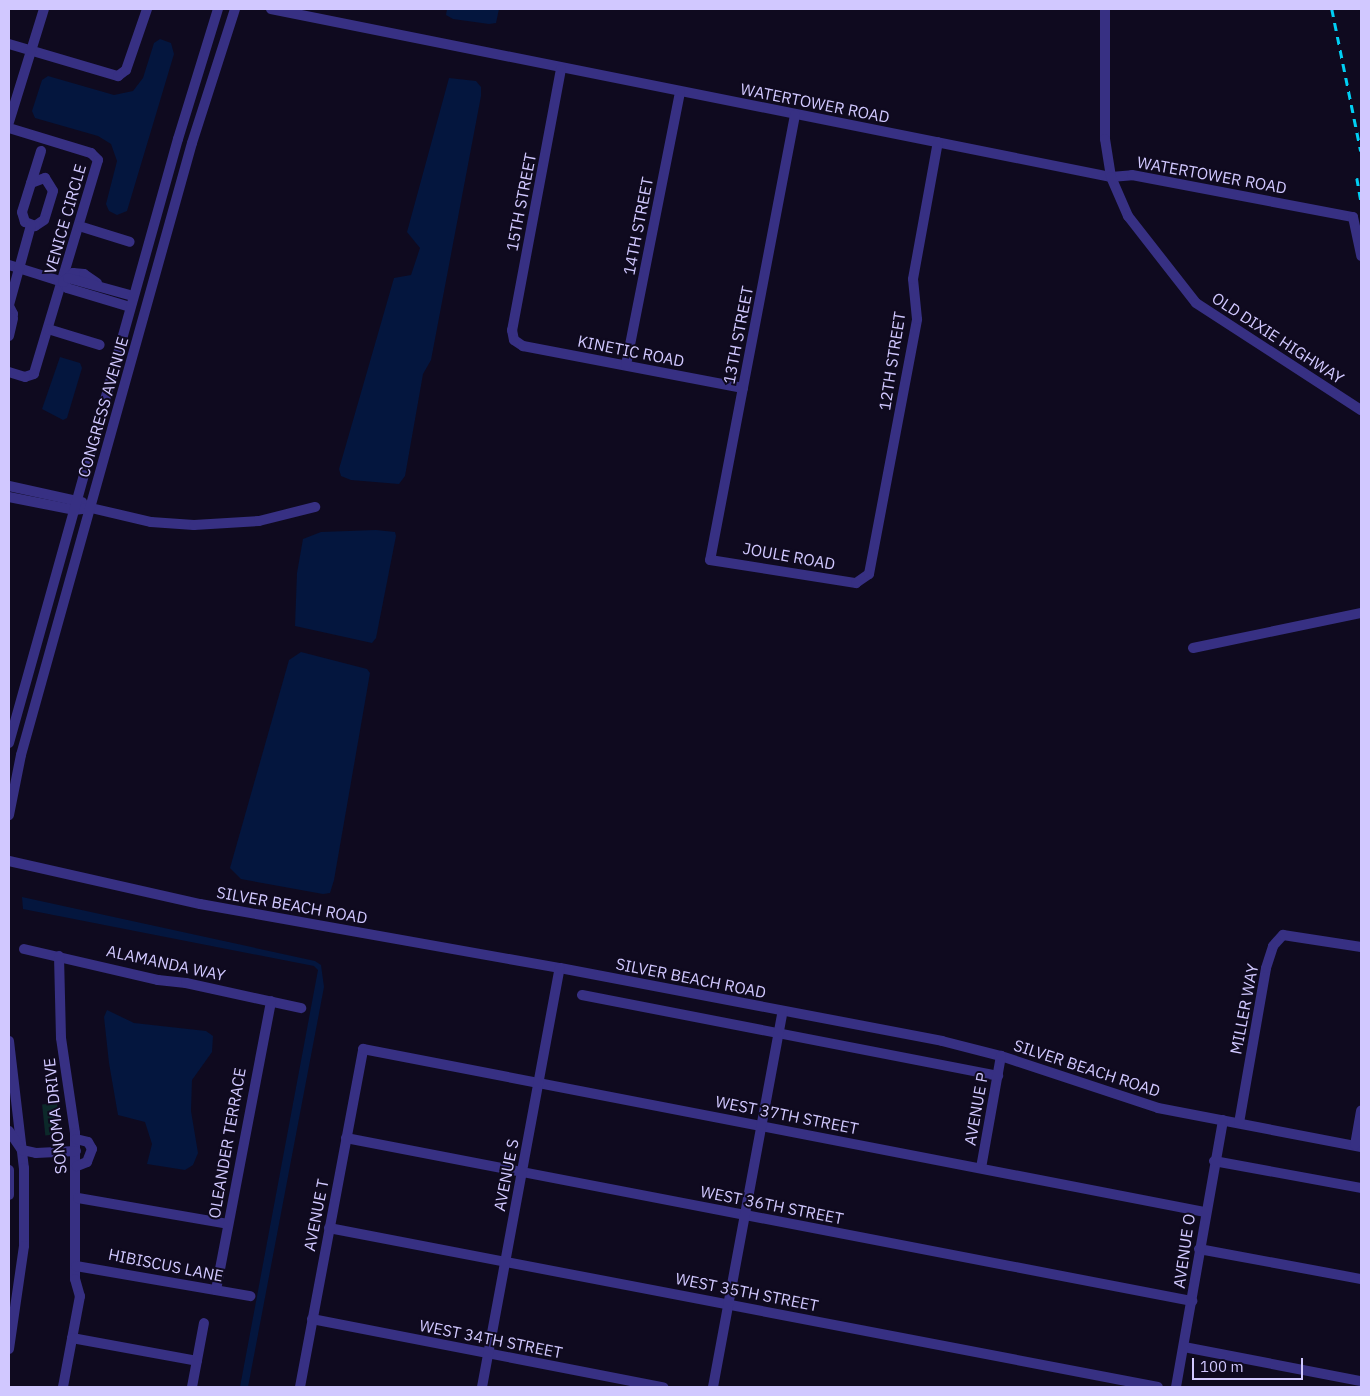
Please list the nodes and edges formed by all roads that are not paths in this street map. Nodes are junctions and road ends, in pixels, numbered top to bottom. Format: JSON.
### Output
{"nodes":[{"id":1,"x":44,"y":9,"type":"edge"},
{"id":2,"x":147,"y":9,"type":"edge"},
{"id":3,"x":218,"y":9,"type":"edge"},
{"id":4,"x":235,"y":9,"type":"edge"},
{"id":5,"x":271,"y":9,"type":"edge"},
{"id":6,"x":1105,"y":9,"type":"edge"},
{"id":7,"x":9,"y":44,"type":"edge"},
{"id":8,"x":30,"y":51,"type":"junction"},
{"id":9,"x":562,"y":69,"type":"junction"},
{"id":10,"x":680,"y":92,"type":"junction"},
{"id":11,"x":795,"y":114,"type":"junction"},
{"id":12,"x":9,"y":122,"type":"edge"},
{"id":13,"x":9,"y":128,"type":"edge"},
{"id":14,"x":938,"y":142,"type":"junction"},
{"id":15,"x":41,"y":151,"type":"dead end"},
{"id":16,"x":1111,"y":177,"type":"junction"},
{"id":17,"x":31,"y":183,"type":"junction"},
{"id":18,"x":31,"y":225,"type":"junction"},
{"id":19,"x":79,"y":226,"type":"junction"},
{"id":20,"x":130,"y":242,"type":"dead end"},
{"id":21,"x":1361,"y":256,"type":"edge"},
{"id":22,"x":9,"y":265,"type":"edge"},
{"id":23,"x":20,"y":268,"type":"junction"},
{"id":24,"x":65,"y":280,"type":"junction"},
{"id":25,"x":133,"y":296,"type":"junction"},
{"id":26,"x":9,"y":306,"type":"edge"},
{"id":27,"x":130,"y":307,"type":"junction"},
{"id":28,"x":11,"y":321,"type":"edge"},
{"id":29,"x":48,"y":329,"type":"junction"},
{"id":30,"x":9,"y":336,"type":"edge"},
{"id":31,"x":514,"y":340,"type":"joint"},
{"id":32,"x":100,"y":345,"type":"dead end"},
{"id":33,"x":626,"y":366,"type":"junction"},
{"id":34,"x":9,"y":374,"type":"edge"},
{"id":35,"x":743,"y":388,"type":"junction"},
{"id":36,"x":1361,"y":410,"type":"edge"},
{"id":37,"x":9,"y":486,"type":"edge"},
{"id":38,"x":9,"y":497,"type":"edge"},
{"id":39,"x":77,"y":499,"type":"junction"},
{"id":40,"x":315,"y":507,"type":"dead end"},
{"id":41,"x":91,"y":508,"type":"junction"},
{"id":42,"x":74,"y":510,"type":"junction"},
{"id":43,"x":710,"y":560,"type":"joint"},
{"id":44,"x":862,"y":582,"type":"joint"},
{"id":45,"x":1361,"y":613,"type":"edge"},
{"id":46,"x":1193,"y":648,"type":"dead end"},
{"id":47,"x":9,"y":744,"type":"edge"},
{"id":48,"x":9,"y":815,"type":"edge"},
{"id":49,"x":9,"y":861,"type":"edge"},
{"id":50,"x":1361,"y":947,"type":"edge"},
{"id":51,"x":24,"y":948,"type":"dead end"},
{"id":52,"x":59,"y":956,"type":"junction"},
{"id":53,"x":560,"y":968,"type":"junction"},
{"id":54,"x":582,"y":995,"type":"dead end"},
{"id":55,"x":271,"y":1001,"type":"junction"},
{"id":56,"x":301,"y":1008,"type":"dead end"},
{"id":57,"x":783,"y":1011,"type":"junction"},
{"id":58,"x":778,"y":1034,"type":"junction"},
{"id":59,"x":9,"y":1041,"type":"edge"},
{"id":60,"x":363,"y":1048,"type":"joint"},
{"id":61,"x":1001,"y":1056,"type":"junction"},
{"id":62,"x":998,"y":1076,"type":"junction"},
{"id":63,"x":539,"y":1082,"type":"junction"},
{"id":64,"x":1361,"y":1111,"type":"edge"},
{"id":65,"x":1223,"y":1120,"type":"junction"},
{"id":66,"x":1239,"y":1123,"type":"junction"},
{"id":67,"x":762,"y":1125,"type":"junction"},
{"id":68,"x":9,"y":1131,"type":"edge"},
{"id":69,"x":346,"y":1138,"type":"junction"},
{"id":70,"x":76,"y":1139,"type":"junction"},
{"id":71,"x":1358,"y":1146,"type":"edge"},
{"id":72,"x":22,"y":1150,"type":"junction"},
{"id":73,"x":76,"y":1151,"type":"junction"},
{"id":74,"x":1214,"y":1160,"type":"junction"},
{"id":75,"x":77,"y":1166,"type":"junction"},
{"id":76,"x":981,"y":1168,"type":"junction"},
{"id":77,"x":9,"y":1170,"type":"edge"},
{"id":78,"x":522,"y":1172,"type":"junction"},
{"id":79,"x":1361,"y":1188,"type":"edge"},
{"id":80,"x":9,"y":1195,"type":"edge"},
{"id":81,"x":78,"y":1198,"type":"junction"},
{"id":82,"x":1205,"y":1212,"type":"junction"},
{"id":83,"x":745,"y":1215,"type":"junction"},
{"id":84,"x":228,"y":1224,"type":"junction"},
{"id":85,"x":329,"y":1228,"type":"junction"},
{"id":86,"x":1200,"y":1249,"type":"junction"},
{"id":87,"x":505,"y":1261,"type":"junction"},
{"id":88,"x":76,"y":1266,"type":"junction"},
{"id":89,"x":1361,"y":1279,"type":"edge"},
{"id":90,"x":216,"y":1290,"type":"junction"},
{"id":91,"x":250,"y":1296,"type":"dead end"},
{"id":92,"x":1192,"y":1301,"type":"junction"},
{"id":93,"x":728,"y":1303,"type":"junction"},
{"id":94,"x":312,"y":1319,"type":"junction"},
{"id":95,"x":204,"y":1324,"type":"dead end"},
{"id":96,"x":72,"y":1338,"type":"junction"},
{"id":97,"x":1184,"y":1347,"type":"junction"},
{"id":98,"x":9,"y":1349,"type":"edge"},
{"id":99,"x":488,"y":1353,"type":"junction"},
{"id":100,"x":197,"y":1361,"type":"junction"},
{"id":101,"x":1361,"y":1381,"type":"edge"},
{"id":102,"x":63,"y":1387,"type":"edge"},
{"id":103,"x":192,"y":1387,"type":"edge"},
{"id":104,"x":300,"y":1387,"type":"edge"},
{"id":105,"x":482,"y":1387,"type":"edge"},
{"id":106,"x":663,"y":1387,"type":"edge"},
{"id":107,"x":713,"y":1387,"type":"edge"},
{"id":108,"x":1158,"y":1387,"type":"edge"},
{"id":109,"x":1176,"y":1387,"type":"edge"}],
"edges":[{"from":1,"to":8,"type":"street"},
{"from":2,"to":8,"type":"street"},
{"from":3,"to":25,"type":"street","name":"CONGRESS AVENUE"},
{"from":4,"to":41,"type":"street","name":"CONGRESS AVENUE"},
{"from":5,"to":9,"type":"street","name":"WATERTOWER ROAD"},
{"from":6,"to":16,"type":"street","name":"OLD DIXIE HIGHWAY"},
{"from":7,"to":8,"type":"street"},
{"from":8,"to":12,"type":"street"},
{"from":9,"to":10,"type":"street","name":"WATERTOWER ROAD"},
{"from":9,"to":31,"type":"street","name":"15TH STREET"},
{"from":10,"to":11,"type":"street","name":"WATERTOWER ROAD"},
{"from":10,"to":33,"type":"street","name":"14TH STREET"},
{"from":11,"to":14,"type":"street","name":"WATERTOWER ROAD"},
{"from":11,"to":35,"type":"street","name":"13TH STREET"},
{"from":13,"to":19,"type":"street","name":"VENICE CIRCLE"},
{"from":14,"to":16,"type":"street","name":"WATERTOWER ROAD"},
{"from":14,"to":44,"type":"street","name":"12TH STREET"},
{"from":15,"to":17,"type":"street"},
{"from":16,"to":21,"type":"street","name":"WATERTOWER ROAD"},
{"from":16,"to":36,"type":"street","name":"OLD DIXIE HIGHWAY"},
{"from":17,"to":18,"type":"street"},
{"from":17,"to":18,"type":"street"},
{"from":18,"to":23,"type":"street"},
{"from":19,"to":20,"type":"street"},
{"from":19,"to":24,"type":"street","name":"VENICE CIRCLE"},
{"from":22,"to":23,"type":"street"},
{"from":23,"to":24,"type":"street"},
{"from":23,"to":26,"type":"street"},
{"from":24,"to":25,"type":"street"},
{"from":24,"to":27,"type":"street"},
{"from":24,"to":29,"type":"street","name":"VENICE CIRCLE"},
{"from":25,"to":27,"type":"street","name":"CONGRESS AVENUE"},
{"from":26,"to":28,"type":"street"},
{"from":27,"to":39,"type":"street","name":"CONGRESS AVENUE"},
{"from":28,"to":30,"type":"street"},
{"from":29,"to":32,"type":"street"},
{"from":29,"to":34,"type":"street","name":"VENICE CIRCLE"},
{"from":31,"to":33,"type":"street","name":"KINETIC ROAD"},
{"from":33,"to":35,"type":"street","name":"KINETIC ROAD"},
{"from":35,"to":43,"type":"street","name":"13TH STREET"},
{"from":37,"to":39,"type":"street"},
{"from":38,"to":42,"type":"street"},
{"from":39,"to":41,"type":"street"},
{"from":39,"to":42,"type":"street","name":"CONGRESS AVENUE"},
{"from":40,"to":41,"type":"street"},
{"from":41,"to":42,"type":"street"},
{"from":41,"to":48,"type":"street","name":"CONGRESS AVENUE"},
{"from":42,"to":47,"type":"street","name":"CONGRESS AVENUE"},
{"from":43,"to":44,"type":"street","name":"JOULE ROAD"},
{"from":45,"to":46,"type":"street"},
{"from":49,"to":53,"type":"street","name":"SILVER BEACH ROAD"},
{"from":50,"to":66,"type":"street","name":"MILLER WAY"},
{"from":51,"to":52,"type":"street","name":"ALAMANDA WAY"},
{"from":52,"to":55,"type":"street","name":"ALAMANDA WAY"},
{"from":52,"to":70,"type":"street","name":"SONOMA DRIVE"},
{"from":53,"to":57,"type":"street","name":"SILVER BEACH ROAD"},
{"from":53,"to":63,"type":"street","name":"AVENUE S"},
{"from":54,"to":58,"type":"street"},
{"from":55,"to":56,"type":"street","name":"ALAMANDA WAY"},
{"from":55,"to":84,"type":"street","name":"OLEANDER TERRACE"},
{"from":57,"to":58,"type":"street"},
{"from":57,"to":61,"type":"street","name":"SILVER BEACH ROAD"},
{"from":58,"to":62,"type":"street"},
{"from":58,"to":67,"type":"street"},
{"from":59,"to":72,"type":"street"},
{"from":60,"to":63,"type":"street","name":"WEST 37TH STREET"},
{"from":60,"to":69,"type":"street","name":"AVENUE T"},
{"from":61,"to":62,"type":"street","name":"AVENUE P"},
{"from":61,"to":65,"type":"street","name":"SILVER BEACH ROAD"},
{"from":62,"to":76,"type":"street","name":"AVENUE P"},
{"from":63,"to":67,"type":"street","name":"WEST 37TH STREET"},
{"from":63,"to":78,"type":"street","name":"AVENUE S"},
{"from":64,"to":71,"type":"street"},
{"from":65,"to":66,"type":"street","name":"SILVER BEACH ROAD"},
{"from":65,"to":74,"type":"street","name":"AVENUE O"},
{"from":66,"to":71,"type":"street","name":"SILVER BEACH ROAD"},
{"from":67,"to":76,"type":"street","name":"WEST 37TH STREET"},
{"from":67,"to":83,"type":"street"},
{"from":68,"to":72,"type":"street"},
{"from":69,"to":78,"type":"street","name":"WEST 36TH STREET"},
{"from":69,"to":85,"type":"street","name":"AVENUE T"},
{"from":70,"to":73,"type":"street","name":"SONOMA DRIVE"},
{"from":70,"to":75,"type":"street"},
{"from":72,"to":73,"type":"street"},
{"from":72,"to":98,"type":"street"},
{"from":73,"to":75,"type":"street","name":"SONOMA DRIVE"},
{"from":74,"to":79,"type":"street"},
{"from":74,"to":82,"type":"street","name":"AVENUE O"},
{"from":75,"to":81,"type":"street","name":"SONOMA DRIVE"},
{"from":76,"to":82,"type":"street","name":"WEST 37TH STREET"},
{"from":77,"to":80,"type":"street"},
{"from":78,"to":83,"type":"street","name":"WEST 36TH STREET"},
{"from":78,"to":87,"type":"street","name":"AVENUE S"},
{"from":81,"to":84,"type":"street"},
{"from":81,"to":88,"type":"street","name":"SONOMA DRIVE"},
{"from":82,"to":86,"type":"street","name":"AVENUE O"},
{"from":83,"to":92,"type":"street","name":"WEST 36TH STREET"},
{"from":83,"to":93,"type":"street"},
{"from":84,"to":90,"type":"street","name":"OLEANDER TERRACE"},
{"from":85,"to":87,"type":"street","name":"WEST 35TH STREET"},
{"from":85,"to":94,"type":"street","name":"AVENUE T"},
{"from":86,"to":89,"type":"street"},
{"from":86,"to":92,"type":"street","name":"AVENUE O"},
{"from":87,"to":93,"type":"street","name":"WEST 35TH STREET"},
{"from":87,"to":99,"type":"street","name":"AVENUE S"},
{"from":88,"to":90,"type":"street","name":"HIBISCUS LANE"},
{"from":88,"to":96,"type":"street","name":"SONOMA DRIVE"},
{"from":90,"to":91,"type":"street","name":"HIBISCUS LANE"},
{"from":92,"to":97,"type":"street","name":"AVENUE O"},
{"from":93,"to":107,"type":"street"},
{"from":93,"to":108,"type":"street","name":"WEST 35TH STREET"},
{"from":94,"to":99,"type":"street","name":"WEST 34TH STREET"},
{"from":94,"to":104,"type":"street","name":"AVENUE T"},
{"from":95,"to":100,"type":"street"},
{"from":96,"to":100,"type":"street"},
{"from":96,"to":102,"type":"street","name":"SONOMA DRIVE"},
{"from":97,"to":101,"type":"street"},
{"from":97,"to":109,"type":"street","name":"AVENUE O"},
{"from":99,"to":105,"type":"street","name":"AVENUE S"},
{"from":99,"to":106,"type":"street","name":"WEST 34TH STREET"},
{"from":100,"to":103,"type":"street"}]}
